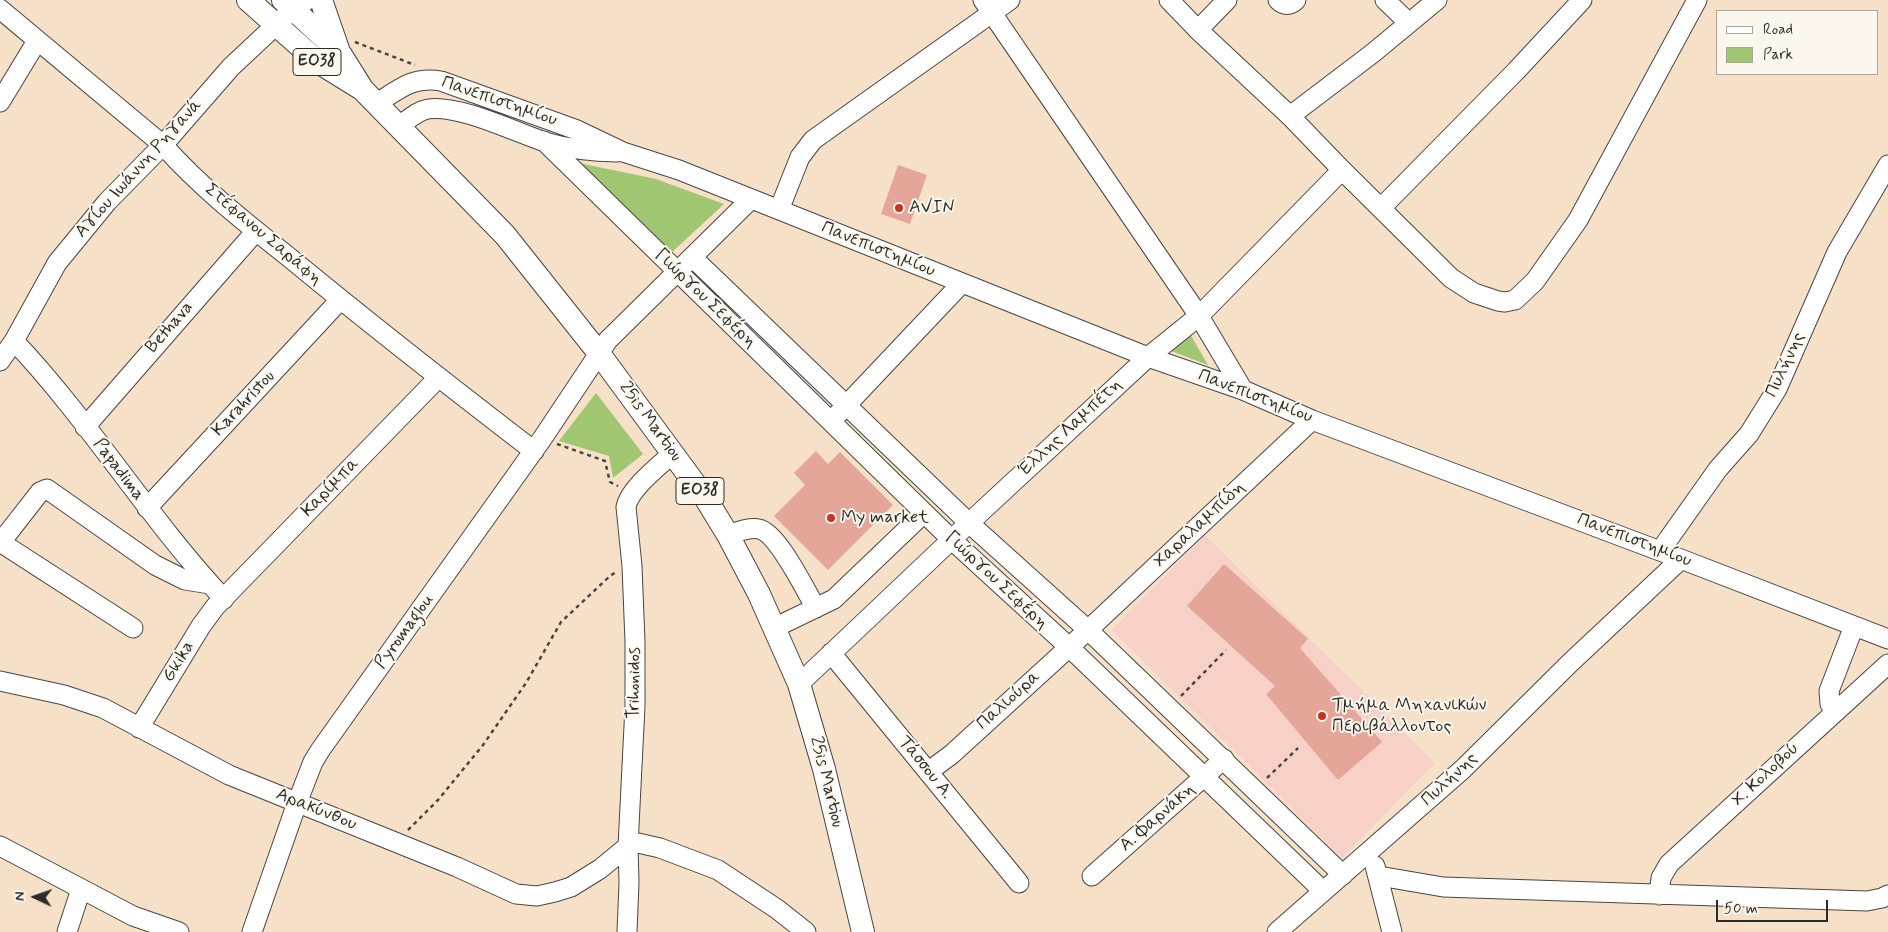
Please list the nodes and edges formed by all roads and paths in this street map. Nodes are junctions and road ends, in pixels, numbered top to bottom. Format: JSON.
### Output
{"nodes":[{"id":1,"x":248,"y":0,"type":"edge"},
{"id":2,"x":321,"y":0,"type":"edge"},
{"id":3,"x":1010,"y":0,"type":"edge"},
{"id":4,"x":1169,"y":0,"type":"edge"},
{"id":5,"x":1227,"y":0,"type":"edge"},
{"id":6,"x":1278,"y":0,"type":"edge"},
{"id":7,"x":1296,"y":0,"type":"edge"},
{"id":8,"x":1385,"y":0,"type":"edge"},
{"id":9,"x":1437,"y":0,"type":"edge"},
{"id":10,"x":1582,"y":0,"type":"edge"},
{"id":11,"x":1696,"y":0,"type":"edge"},
{"id":12,"x":294,"y":3,"type":"edge"},
{"id":13,"x":987,"y":6,"type":"edge"},
{"id":14,"x":0,"y":9,"type":"edge"},
{"id":15,"x":1409,"y":24,"type":"junction"},
{"id":16,"x":277,"y":25,"type":"junction"},
{"id":17,"x":1198,"y":30,"type":"junction"},
{"id":18,"x":332,"y":34,"type":"junction"},
{"id":19,"x":36,"y":41,"type":"junction"},
{"id":20,"x":341,"y":54,"type":"junction"},
{"id":21,"x":423,"y":79,"type":"junction"},
{"id":22,"x":369,"y":97,"type":"junction"},
{"id":23,"x":0,"y":102,"type":"edge"},
{"id":24,"x":1290,"y":116,"type":"junction"},
{"id":25,"x":399,"y":126,"type":"junction"},
{"id":26,"x":544,"y":141,"type":"junction"},
{"id":27,"x":163,"y":144,"type":"junction"},
{"id":28,"x":624,"y":152,"type":"junction"},
{"id":29,"x":1888,"y":165,"type":"edge"},
{"id":30,"x":1342,"y":170,"type":"junction"},
{"id":31,"x":751,"y":199,"type":"junction"},
{"id":32,"x":1381,"y":208,"type":"junction"},
{"id":33,"x":779,"y":210,"type":"junction"},
{"id":34,"x":256,"y":231,"type":"junction"},
{"id":35,"x":692,"y":257,"type":"junction"},
{"id":36,"x":677,"y":272,"type":"junction"},
{"id":37,"x":962,"y":283,"type":"junction"},
{"id":38,"x":340,"y":300,"type":"junction"},
{"id":39,"x":1199,"y":316,"type":"junction"},
{"id":40,"x":14,"y":340,"type":"junction"},
{"id":41,"x":598,"y":352,"type":"junction"},
{"id":42,"x":1148,"y":356,"type":"junction"},
{"id":43,"x":0,"y":361,"type":"edge"},
{"id":44,"x":439,"y":378,"type":"junction"},
{"id":45,"x":1243,"y":390,"type":"junction"},
{"id":46,"x":846,"y":406,"type":"junction"},
{"id":47,"x":1312,"y":420,"type":"junction"},
{"id":48,"x":830,"y":422,"type":"junction"},
{"id":49,"x":85,"y":427,"type":"junction"},
{"id":50,"x":538,"y":445,"type":"junction"},
{"id":51,"x":673,"y":452,"type":"junction"},
{"id":52,"x":632,"y":493,"type":"junction"},
{"id":53,"x":147,"y":508,"type":"junction"},
{"id":54,"x":924,"y":513,"type":"junction"},
{"id":55,"x":969,"y":523,"type":"junction"},
{"id":56,"x":728,"y":535,"type":"junction"},
{"id":57,"x":952,"y":540,"type":"junction"},
{"id":58,"x":0,"y":542,"type":"edge"},
{"id":59,"x":1660,"y":551,"type":"junction"},
{"id":60,"x":1681,"y":559,"type":"junction"},
{"id":61,"x":632,"y":566,"type":"junction"},
{"id":62,"x":210,"y":584,"type":"junction"},
{"id":63,"x":224,"y":598,"type":"junction"},
{"id":64,"x":816,"y":608,"type":"junction"},
{"id":65,"x":1854,"y":626,"type":"junction"},
{"id":66,"x":133,"y":628,"type":"dead end"},
{"id":67,"x":774,"y":628,"type":"junction"},
{"id":68,"x":1088,"y":630,"type":"junction"},
{"id":69,"x":1888,"y":640,"type":"edge"},
{"id":70,"x":1069,"y":647,"type":"junction"},
{"id":71,"x":1226,"y":650,"type":"dead end"},
{"id":72,"x":831,"y":653,"type":"junction"},
{"id":73,"x":1888,"y":664,"type":"edge"},
{"id":74,"x":0,"y":682,"type":"edge"},
{"id":75,"x":799,"y":684,"type":"junction"},
{"id":76,"x":1170,"y":708,"type":"junction"},
{"id":77,"x":1836,"y":711,"type":"junction"},
{"id":78,"x":139,"y":728,"type":"junction"},
{"id":79,"x":1298,"y":748,"type":"dead end"},
{"id":80,"x":1224,"y":759,"type":"junction"},
{"id":81,"x":928,"y":772,"type":"junction"},
{"id":82,"x":1204,"y":778,"type":"junction"},
{"id":83,"x":1255,"y":790,"type":"junction"},
{"id":84,"x":297,"y":803,"type":"junction"},
{"id":85,"x":396,"y":842,"type":"junction"},
{"id":86,"x":0,"y":846,"type":"edge"},
{"id":87,"x":628,"y":846,"type":"junction"},
{"id":88,"x":1370,"y":852,"type":"junction"},
{"id":89,"x":1343,"y":875,"type":"junction"},
{"id":90,"x":1092,"y":876,"type":"dead end"},
{"id":91,"x":1379,"y":876,"type":"junction"},
{"id":92,"x":1019,"y":882,"type":"dead end"},
{"id":93,"x":81,"y":889,"type":"junction"},
{"id":94,"x":1323,"y":891,"type":"junction"},
{"id":95,"x":1658,"y":895,"type":"junction"},
{"id":96,"x":1886,"y":903,"type":"edge"},
{"id":97,"x":68,"y":932,"type":"edge"},
{"id":98,"x":180,"y":932,"type":"edge"},
{"id":99,"x":252,"y":932,"type":"edge"},
{"id":100,"x":627,"y":932,"type":"edge"},
{"id":101,"x":806,"y":932,"type":"edge"},
{"id":102,"x":863,"y":932,"type":"edge"},
{"id":103,"x":1277,"y":932,"type":"edge"},
{"id":104,"x":1392,"y":932,"type":"edge"}],
"edges":[{"from":1,"to":16,"type":"main road","number":"ΕΟ38"},
{"from":2,"to":18,"type":"main road"},
{"from":3,"to":13,"type":"street"},
{"from":4,"to":17,"type":"street"},
{"from":5,"to":17,"type":"street"},
{"from":6,"to":7,"type":"street"},
{"from":8,"to":15,"type":"street"},
{"from":9,"to":15,"type":"street"},
{"from":10,"to":32,"type":"street"},
{"from":11,"to":32,"type":"street"},
{"from":12,"to":16,"type":"street","name":"Αγίου Ιωάννη Ρηγανά"},
{"from":12,"to":20,"type":"main road","number":"ΕΟ38"},
{"from":13,"to":33,"type":"street"},
{"from":13,"to":39,"type":"street"},
{"from":14,"to":19,"type":"street","name":"Στέφανου Σαράφη"},
{"from":15,"to":24,"type":"street"},
{"from":16,"to":22,"type":"main road","number":"ΕΟ38"},
{"from":16,"to":27,"type":"street","name":"Αγίου Ιωάννη Ρηγανά"},
{"from":17,"to":24,"type":"street"},
{"from":18,"to":20,"type":"main road"},
{"from":18,"to":21,"type":"path"},
{"from":19,"to":23,"type":"street"},
{"from":19,"to":27,"type":"street","name":"Στέφανου Σαράφη"},
{"from":20,"to":22,"type":"main road","number":"ΕΟ38"},
{"from":21,"to":22,"type":"street","name":"Πανεπιστημίου"},
{"from":21,"to":28,"type":"street","name":"Πανεπιστημίου"},
{"from":22,"to":25,"type":"main road","name":"25is Martiou","number":"ΕΟ38"},
{"from":24,"to":30,"type":"street"},
{"from":25,"to":26,"type":"street","name":"Πανεπιστημίου"},
{"from":25,"to":41,"type":"main road","name":"25is Martiou","number":"ΕΟ38"},
{"from":26,"to":28,"type":"street","name":"Πανεπιστημίου"},
{"from":26,"to":36,"type":"street","name":"Γιώργου Σεφέρη"},
{"from":27,"to":34,"type":"street","name":"Στέφανου Σαράφη"},
{"from":27,"to":40,"type":"street","name":"Αγίου Ιωάννη Ρηγανά"},
{"from":28,"to":31,"type":"street","name":"Πανεπιστημίου"},
{"from":29,"to":59,"type":"street","name":"Πυλήνης"},
{"from":30,"to":32,"type":"street"},
{"from":30,"to":39,"type":"street","name":"Έλλης Λαμπέτη"},
{"from":31,"to":33,"type":"street","name":"Πανεπιστημίου"},
{"from":31,"to":35,"type":"street","name":"Pyromaglou"},
{"from":33,"to":37,"type":"street","name":"Πανεπιστημίου"},
{"from":34,"to":38,"type":"street","name":"Στέφανου Σαράφη"},
{"from":34,"to":49,"type":"street","name":"Bethava"},
{"from":35,"to":36,"type":"street","name":"Pyromaglou"},
{"from":35,"to":46,"type":"street","name":"Γιώργου Σεφέρη"},
{"from":36,"to":41,"type":"street","name":"Pyromaglou"},
{"from":36,"to":48,"type":"street","name":"Γιώργου Σεφέρη"},
{"from":37,"to":42,"type":"street","name":"Πανεπιστημίου"},
{"from":37,"to":46,"type":"street"},
{"from":38,"to":44,"type":"street","name":"Στέφανου Σαράφη"},
{"from":38,"to":53,"type":"street","name":"Karahristou"},
{"from":39,"to":42,"type":"street","name":"Έλλης Λαμπέτη"},
{"from":39,"to":45,"type":"street"},
{"from":40,"to":43,"type":"street","name":"Αγίου Ιωάννη Ρηγανά"},
{"from":40,"to":49,"type":"street","name":"Papadima"},
{"from":41,"to":50,"type":"street","name":"Pyromaglou"},
{"from":41,"to":51,"type":"main road","name":"25is Martiou","number":"ΕΟ38"},
{"from":42,"to":45,"type":"street","name":"Πανεπιστημίου"},
{"from":42,"to":55,"type":"street","name":"Έλλης Λαμπέτη"},
{"from":44,"to":50,"type":"street","name":"Στέφανου Σαράφη"},
{"from":44,"to":63,"type":"street","name":"Καρίμπα"},
{"from":45,"to":47,"type":"street","name":"Πανεπιστημίου"},
{"from":46,"to":48,"type":"street"},
{"from":46,"to":55,"type":"street","name":"Γιώργου Σεφέρη"},
{"from":47,"to":59,"type":"street","name":"Πανεπιστημίου"},
{"from":47,"to":68,"type":"street","name":"Χαραλαμπίδη"},
{"from":48,"to":54,"type":"street","name":"Γιώργου Σεφέρη"},
{"from":49,"to":53,"type":"street","name":"Papadima"},
{"from":50,"to":52,"type":"path"},
{"from":50,"to":84,"type":"street","name":"Pyromaglou"},
{"from":51,"to":52,"type":"street"},
{"from":51,"to":56,"type":"main road","name":"25is Martiou","number":"ΕΟ38"},
{"from":52,"to":61,"type":"street","name":"Trihonidos"},
{"from":53,"to":62,"type":"street","name":"Papadima"},
{"from":54,"to":57,"type":"street","name":"Γιώργου Σεφέρη"},
{"from":54,"to":64,"type":"street"},
{"from":55,"to":57,"type":"street","name":"Έλλης Λαμπέτη"},
{"from":55,"to":68,"type":"street","name":"Γιώργου Σεφέρη"},
{"from":56,"to":64,"type":"street"},
{"from":56,"to":67,"type":"main road","name":"25is Martiou","number":"ΕΟ38"},
{"from":57,"to":70,"type":"street","name":"Γιώργου Σεφέρη"},
{"from":57,"to":72,"type":"street","name":"Έλλης Λαμπέτη"},
{"from":58,"to":62,"type":"street"},
{"from":58,"to":66,"type":"street"},
{"from":59,"to":60,"type":"street","name":"Πανεπιστημίου"},
{"from":60,"to":65,"type":"street","name":"Πανεπιστημίου"},
{"from":60,"to":88,"type":"street","name":"Πυλήνης"},
{"from":61,"to":85,"type":"path"},
{"from":61,"to":87,"type":"street","name":"Trihonidos"},
{"from":62,"to":63,"type":"street","name":"Papadima"},
{"from":63,"to":78,"type":"street","name":"Gkika"},
{"from":64,"to":67,"type":"street"},
{"from":65,"to":69,"type":"street","name":"Πανεπιστημίου"},
{"from":65,"to":77,"type":"street"},
{"from":67,"to":75,"type":"main road","name":"25is Martiou","number":"ΕΟ38"},
{"from":68,"to":70,"type":"street","name":"Παλιούρα"},
{"from":68,"to":76,"type":"street","name":"Γιώργου Σεφέρη"},
{"from":70,"to":81,"type":"street","name":"Παλιούρα"},
{"from":70,"to":82,"type":"street","name":"Γιώργου Σεφέρη"},
{"from":71,"to":76,"type":"path"},
{"from":72,"to":75,"type":"street","name":"Έλλης Λαμπέτη"},
{"from":72,"to":81,"type":"street","name":"Τάσσου Α."},
{"from":73,"to":77,"type":"street","name":"Χ. Κολοβού"},
{"from":74,"to":78,"type":"street","name":"Αρακύνθου"},
{"from":75,"to":102,"type":"main road","name":"25is Martiou","number":"ΕΟ38"},
{"from":76,"to":80,"type":"street","name":"Γιώργου Σεφέρη"},
{"from":77,"to":95,"type":"street","name":"Χ. Κολοβού"},
{"from":78,"to":84,"type":"street","name":"Αρακύνθου"},
{"from":79,"to":83,"type":"path"},
{"from":80,"to":82,"type":"street","name":"Α. Φαρνάκη"},
{"from":80,"to":83,"type":"street","name":"Γιώργου Σεφέρη"},
{"from":81,"to":92,"type":"street","name":"Τάσσου Α."},
{"from":82,"to":90,"type":"street","name":"Α. Φαρνάκη"},
{"from":82,"to":94,"type":"street","name":"Γιώργου Σεφέρη"},
{"from":83,"to":89,"type":"street","name":"Γιώργου Σεφέρη"},
{"from":84,"to":85,"type":"street","name":"Αρακύνθου"},
{"from":84,"to":99,"type":"street","name":"Pyromaglou"},
{"from":85,"to":87,"type":"street","name":"Αρακύνθου"},
{"from":86,"to":93,"type":"street"},
{"from":87,"to":100,"type":"street","name":"Trihonidos"},
{"from":87,"to":101,"type":"street"},
{"from":88,"to":89,"type":"street","name":"Πυλήνης"},
{"from":88,"to":91,"type":"street"},
{"from":89,"to":94,"type":"street","name":"Πυλήνης"},
{"from":91,"to":95,"type":"street"},
{"from":91,"to":104,"type":"street"},
{"from":93,"to":97,"type":"street"},
{"from":93,"to":98,"type":"street"},
{"from":94,"to":103,"type":"street","name":"Πυλήνης"},
{"from":95,"to":96,"type":"street"}]}
